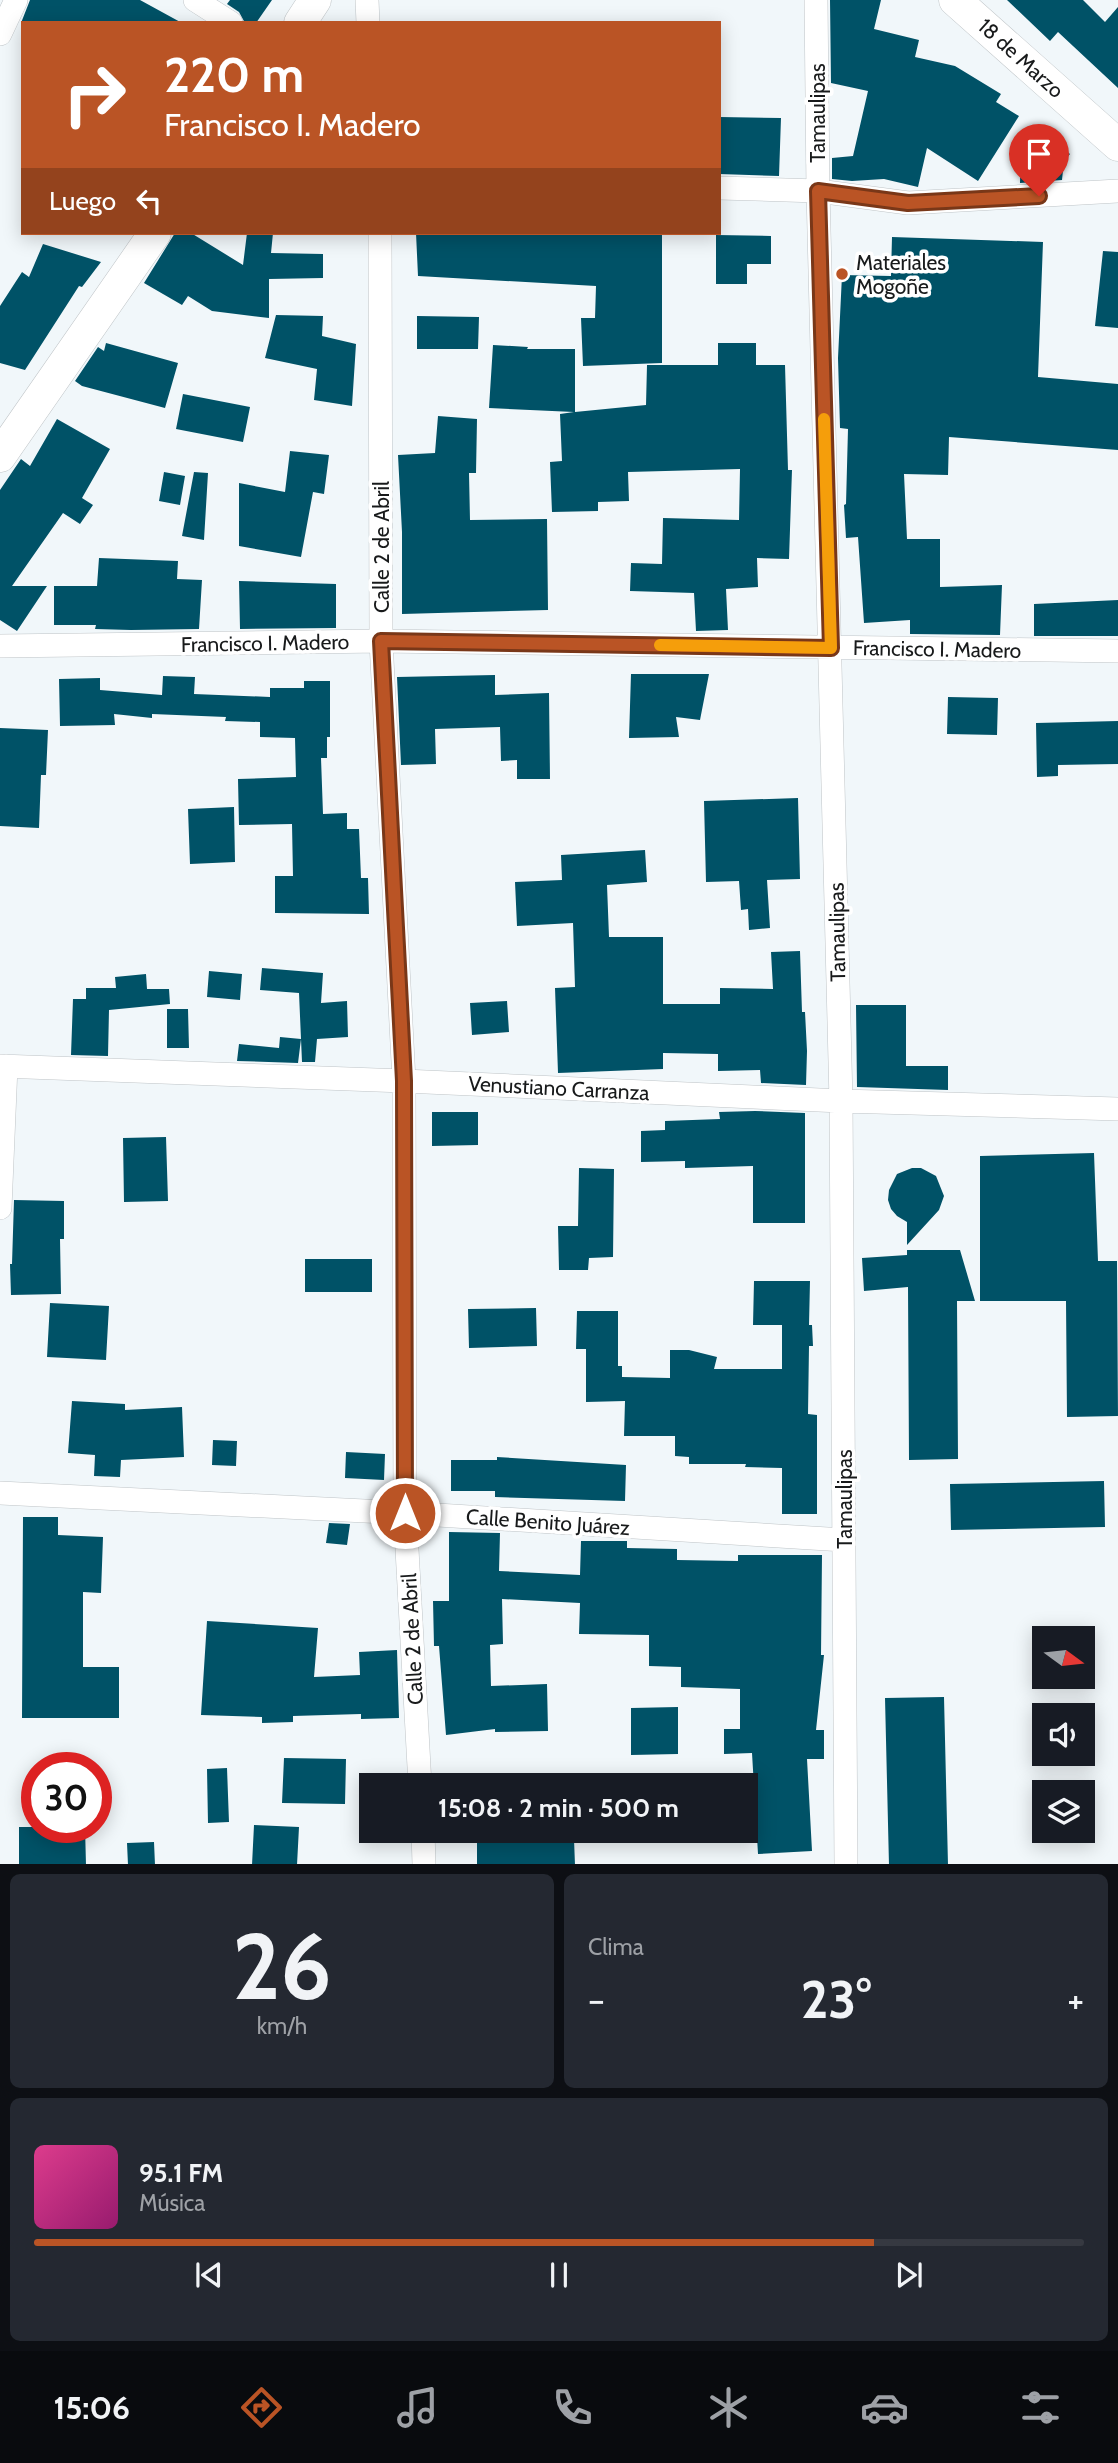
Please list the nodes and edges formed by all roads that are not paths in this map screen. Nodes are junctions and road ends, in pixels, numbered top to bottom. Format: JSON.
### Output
{"nodes":[{"id":1,"x":16,"y":0,"type":"edge"},
{"id":2,"x":195,"y":0,"type":"edge"},
{"id":3,"x":315,"y":0,"type":"edge"},
{"id":4,"x":366,"y":0,"type":"edge"},
{"id":5,"x":816,"y":0,"type":"edge"},
{"id":6,"x":955,"y":0,"type":"edge"},
{"id":7,"x":228,"y":21,"type":"edge"},
{"id":8,"x":301,"y":21,"type":"edge"},
{"id":9,"x":368,"y":21,"type":"edge"},
{"id":10,"x":0,"y":34,"type":"edge"},
{"id":11,"x":1118,"y":145,"type":"edge"},
{"id":12,"x":721,"y":188,"type":"edge"},
{"id":13,"x":818,"y":191,"type":"junction"},
{"id":14,"x":1118,"y":191,"type":"edge"},
{"id":15,"x":154,"y":235,"type":"edge"},
{"id":16,"x":380,"y":235,"type":"edge"},
{"id":17,"x":0,"y":456,"type":"edge"},
{"id":18,"x":381,"y":641,"type":"junction"},
{"id":19,"x":0,"y":646,"type":"edge"},
{"id":20,"x":831,"y":648,"type":"junction"},
{"id":21,"x":1118,"y":651,"type":"edge"},
{"id":22,"x":3,"y":1066,"type":"edge"},
{"id":23,"x":404,"y":1081,"type":"junction"},
{"id":24,"x":841,"y":1101,"type":"junction"},
{"id":25,"x":1118,"y":1109,"type":"edge"},
{"id":26,"x":0,"y":1208,"type":"edge"},
{"id":27,"x":0,"y":1493,"type":"edge"},
{"id":28,"x":405,"y":1513,"type":"junction"},
{"id":29,"x":844,"y":1540,"type":"junction"},
{"id":30,"x":419,"y":1773,"type":"edge"},
{"id":31,"x":424,"y":1843,"type":"edge"},
{"id":32,"x":425,"y":1864,"type":"edge"},
{"id":33,"x":846,"y":1864,"type":"edge"}],
"edges":[{"from":1,"to":10,"type":"street"},
{"from":2,"to":7,"type":"street"},
{"from":3,"to":8,"type":"main road"},
{"from":4,"to":9,"type":"street"},
{"from":5,"to":13,"type":"street","name":"Tamaulipas"},
{"from":6,"to":11,"type":"main road","name":"18 de Marzo"},
{"from":12,"to":13,"type":"street"},
{"from":13,"to":14,"type":"street"},
{"from":13,"to":20,"type":"street","name":"Tamaulipas"},
{"from":15,"to":17,"type":"main road"},
{"from":16,"to":18,"type":"street","name":"Calle 2 de Abril"},
{"from":18,"to":19,"type":"street","name":"Francisco I. Madero"},
{"from":18,"to":20,"type":"street","name":"Francisco I. Madero"},
{"from":18,"to":23,"type":"street","name":"Calle 2 de Abril"},
{"from":20,"to":21,"type":"street","name":"Francisco I. Madero"},
{"from":20,"to":24,"type":"street","name":"Tamaulipas"},
{"from":22,"to":23,"type":"street","name":"Venustiano Carranza"},
{"from":22,"to":26,"type":"street"},
{"from":23,"to":24,"type":"street","name":"Venustiano Carranza"},
{"from":23,"to":28,"type":"street","name":"Calle 2 de Abril"},
{"from":24,"to":25,"type":"street","name":"Venustiano Carranza"},
{"from":24,"to":29,"type":"street","name":"Tamaulipas"},
{"from":27,"to":28,"type":"street","name":"Calle Benito Juárez"},
{"from":28,"to":29,"type":"street","name":"Calle Benito Juárez"},
{"from":28,"to":30,"type":"street","name":"Calle 2 de Abril"},
{"from":29,"to":33,"type":"street","name":"Tamaulipas"},
{"from":31,"to":32,"type":"street"}]}
